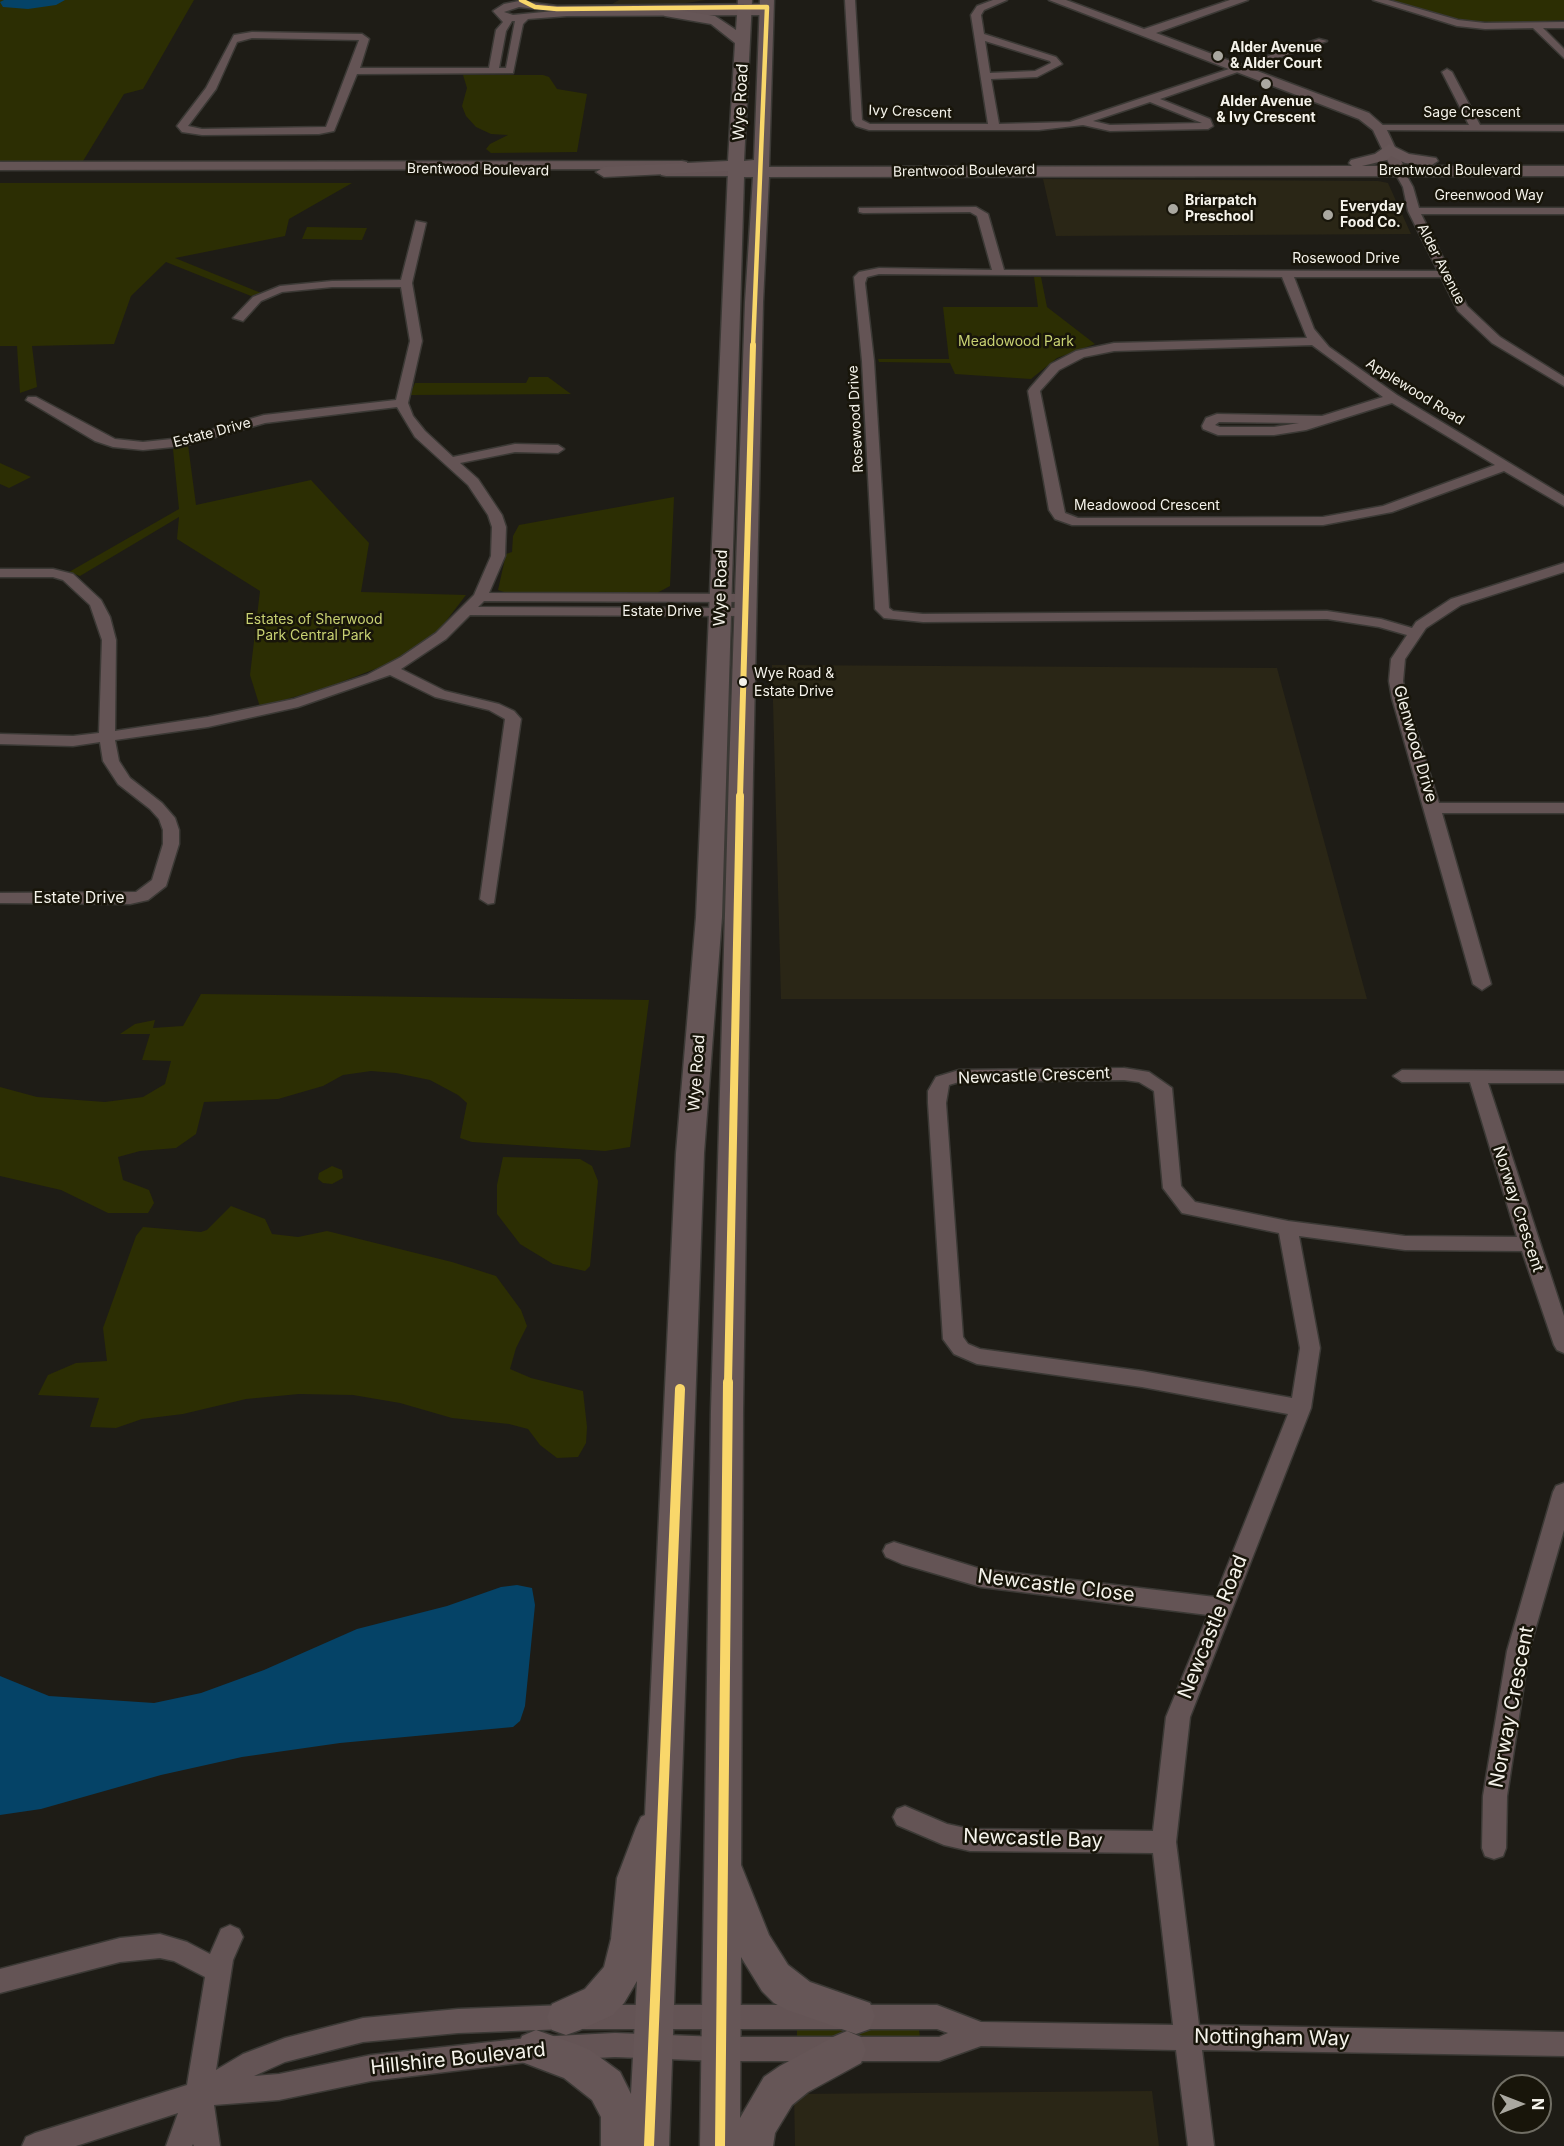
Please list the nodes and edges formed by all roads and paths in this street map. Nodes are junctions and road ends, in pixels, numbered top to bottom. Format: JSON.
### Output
{"nodes":[{"id":1,"x":721,"y":0,"type":"edge"},
{"id":2,"x":850,"y":0,"type":"edge"},
{"id":3,"x":1002,"y":0,"type":"edge"},
{"id":4,"x":1055,"y":0,"type":"edge"},
{"id":5,"x":1242,"y":0,"type":"edge"},
{"id":6,"x":1378,"y":0,"type":"edge"},
{"id":7,"x":745,"y":6,"type":"edge"},
{"id":8,"x":767,"y":6,"type":"edge"},
{"id":9,"x":507,"y":8,"type":"edge"},
{"id":10,"x":688,"y":8,"type":"junction"},
{"id":11,"x":529,"y":9,"type":"edge"},
{"id":12,"x":665,"y":12,"type":"junction"},
{"id":13,"x":1564,"y":25,"type":"edge"},
{"id":14,"x":1537,"y":27,"type":"junction"},
{"id":15,"x":1146,"y":33,"type":"junction"},
{"id":16,"x":979,"y":36,"type":"junction"},
{"id":17,"x":1322,"y":41,"type":"dead end"},
{"id":18,"x":744,"y":43,"type":"junction"},
{"id":19,"x":1564,"y":55,"type":"edge"},
{"id":20,"x":1241,"y":69,"type":"junction"},
{"id":21,"x":353,"y":71,"type":"junction"},
{"id":22,"x":493,"y":71,"type":"junction"},
{"id":23,"x":1447,"y":72,"type":"dead end"},
{"id":24,"x":986,"y":76,"type":"junction"},
{"id":25,"x":1152,"y":99,"type":"junction"},
{"id":26,"x":1084,"y":122,"type":"junction"},
{"id":27,"x":994,"y":128,"type":"junction"},
{"id":28,"x":1379,"y":128,"type":"junction"},
{"id":29,"x":1476,"y":128,"type":"junction"},
{"id":30,"x":1564,"y":128,"type":"edge"},
{"id":31,"x":739,"y":132,"type":"junction"},
{"id":32,"x":763,"y":132,"type":"junction"},
{"id":33,"x":776,"y":149,"type":"dead end"},
{"id":34,"x":791,"y":155,"type":"dead end"},
{"id":35,"x":1395,"y":161,"type":"junction"},
{"id":36,"x":1006,"y":163,"type":"junction"},
{"id":37,"x":1564,"y":164,"type":"edge"},
{"id":38,"x":685,"y":165,"type":"junction"},
{"id":39,"x":0,"y":166,"type":"edge"},
{"id":40,"x":363,"y":166,"type":"junction"},
{"id":41,"x":1357,"y":167,"type":"junction"},
{"id":42,"x":1465,"y":167,"type":"junction"},
{"id":43,"x":737,"y":168,"type":"junction"},
{"id":44,"x":761,"y":168,"type":"junction"},
{"id":45,"x":1564,"y":171,"type":"edge"},
{"id":46,"x":604,"y":172,"type":"junction"},
{"id":47,"x":664,"y":172,"type":"junction"},
{"id":48,"x":838,"y":172,"type":"junction"},
{"id":49,"x":1408,"y":187,"type":"junction"},
{"id":50,"x":747,"y":201,"type":"junction"},
{"id":51,"x":863,"y":210,"type":"dead end"},
{"id":52,"x":1414,"y":211,"type":"junction"},
{"id":53,"x":1564,"y":211,"type":"edge"},
{"id":54,"x":420,"y":223,"type":"dead end"},
{"id":55,"x":999,"y":273,"type":"junction"},
{"id":56,"x":1287,"y":274,"type":"junction"},
{"id":57,"x":1445,"y":274,"type":"junction"},
{"id":58,"x":406,"y":284,"type":"junction"},
{"id":59,"x":239,"y":318,"type":"dead end"},
{"id":60,"x":1315,"y":341,"type":"junction"},
{"id":61,"x":1564,"y":382,"type":"edge"},
{"id":62,"x":1393,"y":398,"type":"junction"},
{"id":63,"x":32,"y":400,"type":"dead end"},
{"id":64,"x":402,"y":403,"type":"junction"},
{"id":65,"x":1321,"y":420,"type":"junction"},
{"id":66,"x":558,"y":449,"type":"dead end"},
{"id":67,"x":450,"y":461,"type":"junction"},
{"id":68,"x":1505,"y":466,"type":"junction"},
{"id":69,"x":1564,"y":502,"type":"edge"},
{"id":70,"x":1564,"y":567,"type":"edge"},
{"id":71,"x":0,"y":573,"type":"edge"},
{"id":72,"x":480,"y":597,"type":"junction"},
{"id":73,"x":733,"y":605,"type":"junction"},
{"id":74,"x":469,"y":611,"type":"junction"},
{"id":75,"x":1415,"y":633,"type":"junction"},
{"id":76,"x":390,"y":669,"type":"junction"},
{"id":77,"x":108,"y":736,"type":"junction"},
{"id":78,"x":0,"y":739,"type":"edge"},
{"id":79,"x":1433,"y":808,"type":"junction"},
{"id":80,"x":1564,"y":808,"type":"edge"},
{"id":81,"x":0,"y":898,"type":"edge"},
{"id":82,"x":488,"y":899,"type":"dead end"},
{"id":83,"x":1482,"y":984,"type":"dead end"},
{"id":84,"x":1402,"y":1076,"type":"dead end"},
{"id":85,"x":1477,"y":1077,"type":"junction"},
{"id":86,"x":1564,"y":1077,"type":"edge"},
{"id":87,"x":1288,"y":1228,"type":"junction"},
{"id":88,"x":1529,"y":1244,"type":"junction"},
{"id":89,"x":1564,"y":1342,"type":"edge"},
{"id":90,"x":1302,"y":1408,"type":"junction"},
{"id":91,"x":1564,"y":1492,"type":"edge"},
{"id":92,"x":1559,"y":1536,"type":"edge"},
{"id":93,"x":894,"y":1551,"type":"dead end"},
{"id":94,"x":1221,"y":1607,"type":"junction"},
{"id":95,"x":662,"y":1807,"type":"junction"},
{"id":96,"x":905,"y":1817,"type":"dead end"},
{"id":97,"x":1164,"y":1842,"type":"junction"},
{"id":98,"x":1494,"y":1848,"type":"dead end"},
{"id":99,"x":723,"y":1864,"type":"junction"},
{"id":100,"x":230,"y":1937,"type":"dead end"},
{"id":101,"x":218,"y":1971,"type":"junction"},
{"id":102,"x":0,"y":1981,"type":"edge"},
{"id":103,"x":566,"y":2017,"type":"junction"},
{"id":104,"x":654,"y":2019,"type":"junction"},
{"id":105,"x":720,"y":2033,"type":"junction"},
{"id":106,"x":851,"y":2033,"type":"junction"},
{"id":107,"x":981,"y":2034,"type":"junction"},
{"id":108,"x":1187,"y":2036,"type":"junction"},
{"id":109,"x":1564,"y":2044,"type":"edge"},
{"id":110,"x":653,"y":2047,"type":"junction"},
{"id":111,"x":536,"y":2049,"type":"junction"},
{"id":112,"x":200,"y":2094,"type":"junction"},
{"id":113,"x":34,"y":2146,"type":"edge"},
{"id":114,"x":179,"y":2146,"type":"edge"},
{"id":115,"x":207,"y":2146,"type":"edge"},
{"id":116,"x":621,"y":2146,"type":"edge"},
{"id":117,"x":649,"y":2146,"type":"edge"},
{"id":118,"x":720,"y":2146,"type":"edge"},
{"id":119,"x":753,"y":2146,"type":"edge"},
{"id":120,"x":1201,"y":2146,"type":"edge"}],
"edges":[{"from":1,"to":10,"type":"main road"},
{"from":2,"to":27,"type":"street","name":"Ivy Crescent"},
{"from":3,"to":16,"type":"street"},
{"from":4,"to":15,"type":"street"},
{"from":5,"to":15,"type":"street"},
{"from":6,"to":14,"type":"street"},
{"from":7,"to":8,"type":"street"},
{"from":7,"to":10,"type":"street"},
{"from":7,"to":12,"type":"street"},
{"from":7,"to":18,"type":"main road","name":"Wye Road"},
{"from":8,"to":32,"type":"main road","name":"Wye Road"},
{"from":9,"to":11,"type":"street"},
{"from":9,"to":22,"type":"street"},
{"from":10,"to":11,"type":"street"},
{"from":11,"to":12,"type":"street"},
{"from":11,"to":22,"type":"street"},
{"from":12,"to":18,"type":"main road"},
{"from":13,"to":14,"type":"street"},
{"from":14,"to":19,"type":"street"},
{"from":15,"to":20,"type":"street"},
{"from":16,"to":24,"type":"street"},
{"from":16,"to":24,"type":"street"},
{"from":17,"to":20,"type":"street","name":"Ivy Crescent"},
{"from":18,"to":31,"type":"main road","name":"Wye Road"},
{"from":20,"to":25,"type":"street","name":"Ivy Crescent"},
{"from":20,"to":28,"type":"street"},
{"from":21,"to":21,"type":"street"},
{"from":21,"to":22,"type":"street"},
{"from":23,"to":29,"type":"street"},
{"from":24,"to":27,"type":"street"},
{"from":25,"to":26,"type":"street","name":"Ivy Crescent"},
{"from":25,"to":26,"type":"street","name":"Ivy Crescent"},
{"from":26,"to":27,"type":"street","name":"Ivy Crescent"},
{"from":28,"to":29,"type":"street","name":"Sage Crescent"},
{"from":28,"to":35,"type":"street","name":"Alder Avenue"},
{"from":29,"to":30,"type":"street","name":"Sage Crescent"},
{"from":31,"to":38,"type":"main road"},
{"from":31,"to":43,"type":"main road","name":"Wye Road"},
{"from":32,"to":33,"type":"main road"},
{"from":32,"to":44,"type":"main road","name":"Wye Road"},
{"from":34,"to":36,"type":"main road"},
{"from":35,"to":41,"type":"main road","name":"Brentwood Boulevard"},
{"from":35,"to":41,"type":"main road"},
{"from":35,"to":42,"type":"main road","name":"Brentwood Boulevard"},
{"from":35,"to":42,"type":"main road"},
{"from":35,"to":49,"type":"street","name":"Alder Avenue"},
{"from":36,"to":41,"type":"main road","name":"Brentwood Boulevard"},
{"from":36,"to":44,"type":"main road","name":"Brentwood Boulevard"},
{"from":37,"to":42,"type":"main road","name":"Brentwood Boulevard"},
{"from":38,"to":40,"type":"street","name":"Brentwood Boulevard"},
{"from":38,"to":43,"type":"street","name":"Brentwood Boulevard"},
{"from":39,"to":40,"type":"street","name":"Brentwood Boulevard"},
{"from":40,"to":46,"type":"street","name":"Brentwood Boulevard"},
{"from":41,"to":48,"type":"main road","name":"Brentwood Boulevard"},
{"from":41,"to":49,"type":"main road"},
{"from":42,"to":45,"type":"main road","name":"Brentwood Boulevard"},
{"from":42,"to":49,"type":"main road"},
{"from":43,"to":44,"type":"main road","name":"Brentwood Boulevard"},
{"from":43,"to":46,"type":"main road"},
{"from":43,"to":47,"type":"street","name":"Brentwood Boulevard"},
{"from":43,"to":50,"type":"main road","name":"Wye Road"},
{"from":44,"to":48,"type":"main road","name":"Brentwood Boulevard"},
{"from":44,"to":50,"type":"main road","name":"Wye Road"},
{"from":46,"to":47,"type":"street","name":"Brentwood Boulevard"},
{"from":47,"to":50,"type":"main road"},
{"from":48,"to":50,"type":"main road"},
{"from":49,"to":52,"type":"street","name":"Alder Avenue"},
{"from":50,"to":73,"type":"main road","name":"Wye Road"},
{"from":51,"to":55,"type":"street"},
{"from":52,"to":53,"type":"street","name":"Greenwood Way"},
{"from":52,"to":57,"type":"street","name":"Alder Avenue"},
{"from":54,"to":58,"type":"street"},
{"from":55,"to":56,"type":"street","name":"Rosewood Drive"},
{"from":55,"to":75,"type":"street","name":"Rosewood Drive"},
{"from":56,"to":57,"type":"street","name":"Rosewood Drive"},
{"from":56,"to":60,"type":"street"},
{"from":57,"to":61,"type":"street","name":"Alder Avenue"},
{"from":58,"to":59,"type":"street"},
{"from":58,"to":64,"type":"street"},
{"from":60,"to":62,"type":"street","name":"Applewood Road"},
{"from":60,"to":68,"type":"street","name":"Meadowood Crescent"},
{"from":62,"to":65,"type":"street"},
{"from":62,"to":68,"type":"street","name":"Applewood Road"},
{"from":63,"to":64,"type":"street","name":"Estate Drive"},
{"from":64,"to":67,"type":"street"},
{"from":65,"to":65,"type":"street"},
{"from":66,"to":67,"type":"street"},
{"from":67,"to":72,"type":"street"},
{"from":68,"to":69,"type":"street","name":"Applewood Road"},
{"from":70,"to":75,"type":"street","name":"Glenwood Drive"},
{"from":71,"to":77,"type":"street","name":"Estate Drive"},
{"from":72,"to":73,"type":"street","name":"Estate Drive"},
{"from":72,"to":74,"type":"street"},
{"from":73,"to":74,"type":"street","name":"Estate Drive"},
{"from":73,"to":95,"type":"main road","name":"Wye Road"},
{"from":73,"to":99,"type":"main road","name":"Wye Road"},
{"from":74,"to":76,"type":"street"},
{"from":75,"to":79,"type":"street","name":"Glenwood Drive"},
{"from":76,"to":77,"type":"street"},
{"from":76,"to":82,"type":"street"},
{"from":77,"to":78,"type":"street"},
{"from":77,"to":81,"type":"street","name":"Estate Drive"},
{"from":79,"to":80,"type":"street"},
{"from":79,"to":83,"type":"street","name":"Glenwood Drive"},
{"from":84,"to":85,"type":"street"},
{"from":85,"to":86,"type":"street"},
{"from":85,"to":88,"type":"street","name":"Norway Crescent"},
{"from":87,"to":88,"type":"street","name":"Newcastle Crescent"},
{"from":87,"to":90,"type":"street","name":"Newcastle Road"},
{"from":87,"to":90,"type":"street","name":"Newcastle Crescent"},
{"from":88,"to":89,"type":"street","name":"Norway Crescent"},
{"from":90,"to":94,"type":"street","name":"Newcastle Road"},
{"from":91,"to":92,"type":"street","name":"Norway Crescent"},
{"from":92,"to":98,"type":"street","name":"Norway Crescent"},
{"from":93,"to":94,"type":"street","name":"Newcastle Close"},
{"from":94,"to":97,"type":"street","name":"Newcastle Road"},
{"from":95,"to":103,"type":"main road"},
{"from":95,"to":104,"type":"main road","name":"Wye Road"},
{"from":96,"to":97,"type":"street","name":"Newcastle Bay"},
{"from":97,"to":108,"type":"street","name":"Newcastle Road"},
{"from":99,"to":105,"type":"main road","name":"Wye Road"},
{"from":99,"to":106,"type":"main road"},
{"from":100,"to":101,"type":"street"},
{"from":101,"to":102,"type":"street"},
{"from":101,"to":112,"type":"street"},
{"from":103,"to":104,"type":"street","name":"Hillshire Boulevard"},
{"from":103,"to":112,"type":"street","name":"Hillshire Boulevard"},
{"from":104,"to":105,"type":"street","name":"Nottingham Way"},
{"from":104,"to":110,"type":"main road","name":"Wye Road"},
{"from":105,"to":106,"type":"street","name":"Nottingham Way"},
{"from":105,"to":106,"type":"street","name":"Nottingham Way"},
{"from":105,"to":110,"type":"street","name":"Hillshire Boulevard"},
{"from":105,"to":118,"type":"main road","name":"Wye Road"},
{"from":106,"to":107,"type":"street","name":"Nottingham Way"},
{"from":106,"to":107,"type":"street","name":"Nottingham Way"},
{"from":106,"to":119,"type":"main road"},
{"from":107,"to":108,"type":"street","name":"Nottingham Way"},
{"from":108,"to":109,"type":"street","name":"Nottingham Way"},
{"from":108,"to":120,"type":"street","name":"Newcastle Road"},
{"from":110,"to":111,"type":"street","name":"Hillshire Boulevard"},
{"from":110,"to":117,"type":"main road","name":"Wye Road"},
{"from":111,"to":112,"type":"street","name":"Hillshire Boulevard"},
{"from":111,"to":116,"type":"main road"},
{"from":112,"to":113,"type":"street","name":"Hillshire Boulevard"},
{"from":112,"to":114,"type":"street"},
{"from":112,"to":115,"type":"street"}]}
